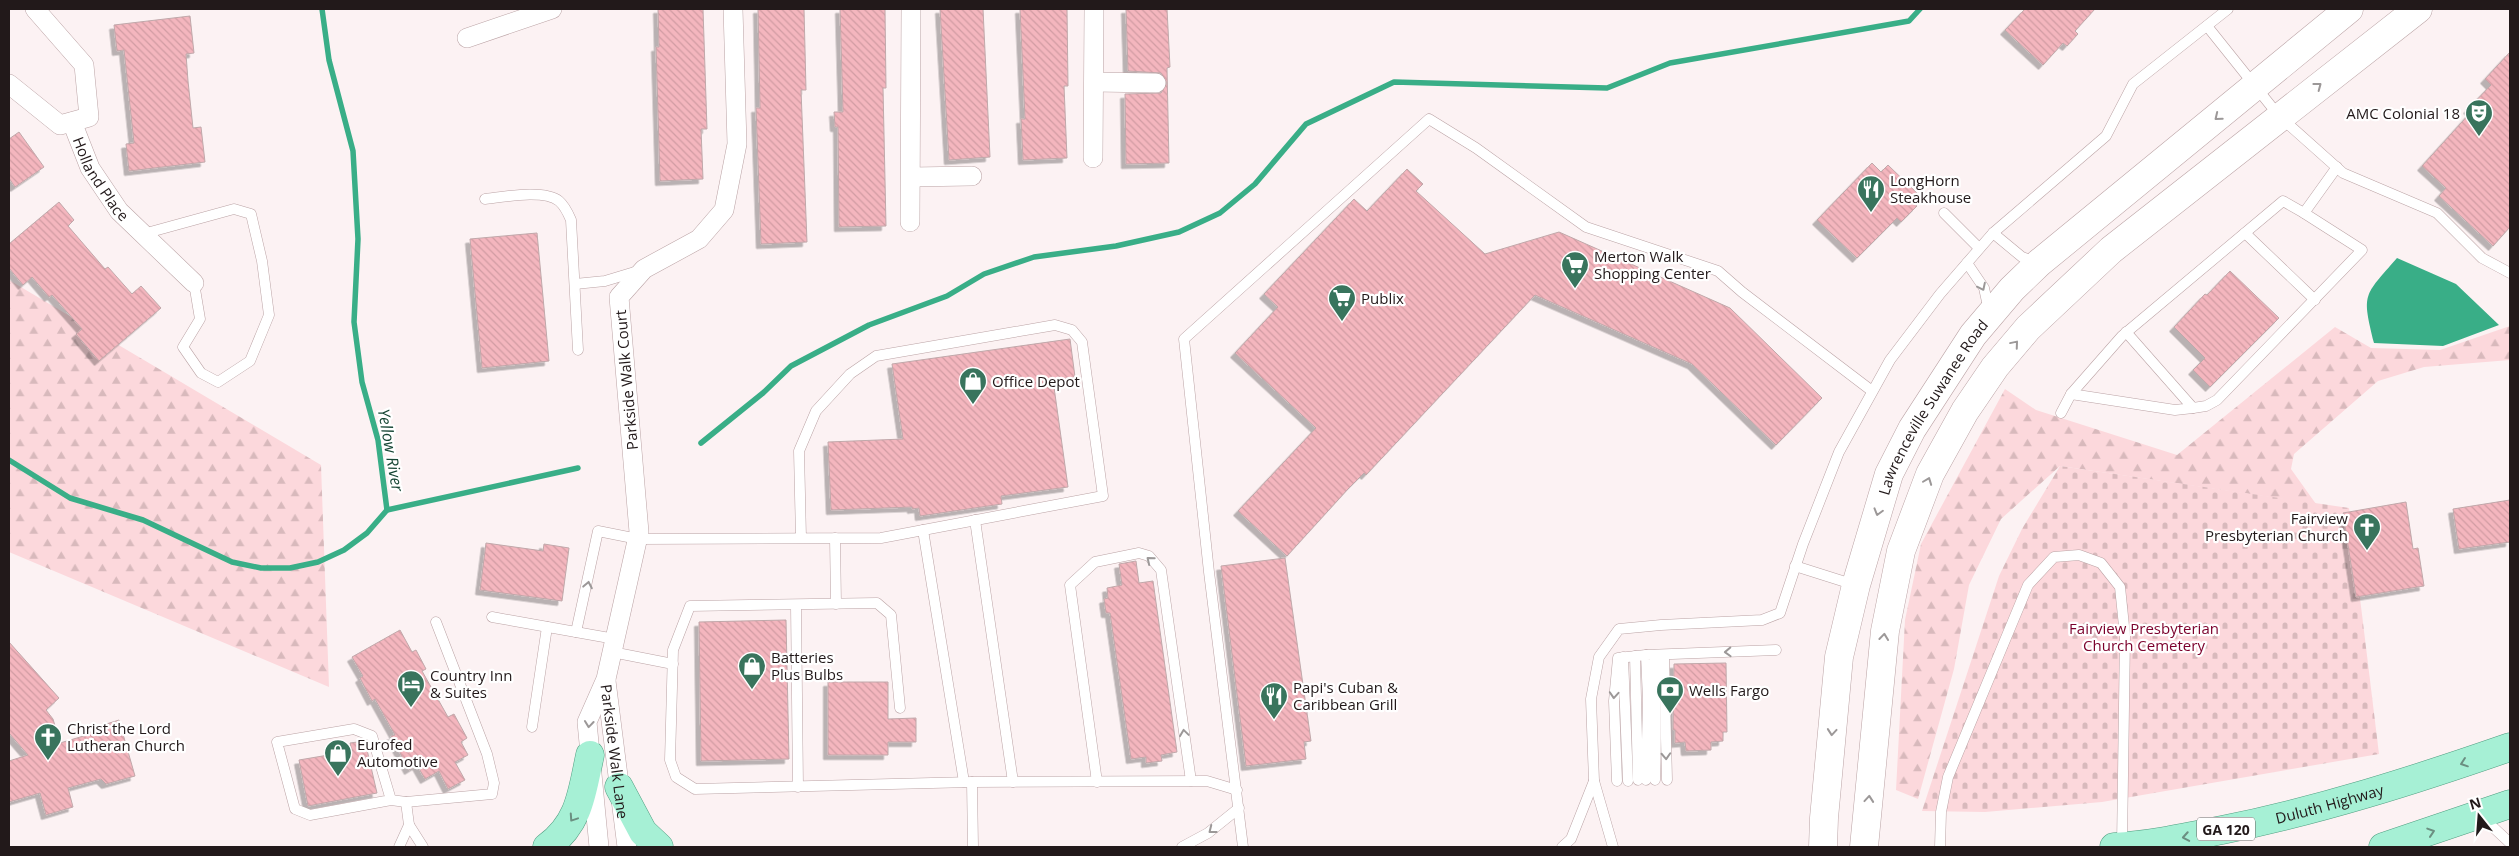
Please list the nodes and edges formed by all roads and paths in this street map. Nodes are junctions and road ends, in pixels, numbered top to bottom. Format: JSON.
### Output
{"nodes":[{"id":1,"x":36,"y":9,"type":"edge"},
{"id":2,"x":552,"y":9,"type":"edge"},
{"id":3,"x":733,"y":9,"type":"edge"},
{"id":4,"x":911,"y":9,"type":"edge"},
{"id":5,"x":1094,"y":9,"type":"edge"},
{"id":6,"x":2228,"y":9,"type":"edge"},
{"id":7,"x":2349,"y":9,"type":"edge"},
{"id":8,"x":2418,"y":9,"type":"edge"},
{"id":9,"x":2207,"y":26,"type":"junction"},
{"id":10,"x":467,"y":38,"type":"dead end"},
{"id":11,"x":1094,"y":82,"type":"junction"},
{"id":12,"x":1156,"y":83,"type":"dead end"},
{"id":13,"x":9,"y":84,"type":"edge"},
{"id":14,"x":2255,"y":87,"type":"junction"},
{"id":15,"x":2280,"y":116,"type":"junction"},
{"id":16,"x":72,"y":122,"type":"junction"},
{"id":17,"x":1093,"y":158,"type":"dead end"},
{"id":18,"x":2337,"y":167,"type":"junction"},
{"id":19,"x":972,"y":176,"type":"dead end"},
{"id":20,"x":911,"y":177,"type":"junction"},
{"id":21,"x":485,"y":199,"type":"dead end"},
{"id":22,"x":1944,"y":213,"type":"dead end"},
{"id":23,"x":2304,"y":213,"type":"junction"},
{"id":24,"x":910,"y":222,"type":"dead end"},
{"id":25,"x":1993,"y":233,"type":"junction"},
{"id":26,"x":2245,"y":233,"type":"junction"},
{"id":27,"x":143,"y":234,"type":"junction"},
{"id":28,"x":1979,"y":248,"type":"junction"},
{"id":29,"x":1966,"y":263,"type":"junction"},
{"id":30,"x":2039,"y":263,"type":"junction"},
{"id":31,"x":644,"y":269,"type":"junction"},
{"id":32,"x":2510,"y":273,"type":"edge"},
{"id":33,"x":194,"y":283,"type":"joint"},
{"id":34,"x":575,"y":284,"type":"junction"},
{"id":35,"x":2315,"y":300,"type":"junction"},
{"id":36,"x":1990,"y":314,"type":"junction"},
{"id":37,"x":2126,"y":332,"type":"junction"},
{"id":38,"x":578,"y":350,"type":"dead end"},
{"id":39,"x":1872,"y":391,"type":"junction"},
{"id":40,"x":2071,"y":394,"type":"junction"},
{"id":41,"x":2193,"y":408,"type":"junction"},
{"id":42,"x":2061,"y":413,"type":"dead end"},
{"id":43,"x":975,"y":520,"type":"junction"},
{"id":44,"x":923,"y":530,"type":"junction"},
{"id":45,"x":801,"y":538,"type":"junction"},
{"id":46,"x":835,"y":538,"type":"junction"},
{"id":47,"x":638,"y":539,"type":"junction"},
{"id":48,"x":1795,"y":566,"type":"junction"},
{"id":49,"x":1856,"y":585,"type":"junction"},
{"id":50,"x":836,"y":604,"type":"junction"},
{"id":51,"x":796,"y":605,"type":"junction"},
{"id":52,"x":492,"y":617,"type":"dead end"},
{"id":53,"x":436,"y":622,"type":"dead end"},
{"id":54,"x":547,"y":627,"type":"junction"},
{"id":55,"x":576,"y":632,"type":"junction"},
{"id":56,"x":614,"y":646,"type":"junction"},
{"id":57,"x":1776,"y":650,"type":"dead end"},
{"id":58,"x":1650,"y":655,"type":"junction"},
{"id":59,"x":673,"y":664,"type":"junction"},
{"id":60,"x":606,"y":679,"type":"junction"},
{"id":61,"x":900,"y":708,"type":"dead end"},
{"id":62,"x":532,"y":727,"type":"dead end"},
{"id":63,"x":2510,"y":747,"type":"edge"},
{"id":64,"x":590,"y":755,"type":"junction"},
{"id":65,"x":1637,"y":780,"type":"junction"},
{"id":66,"x":1667,"y":780,"type":"dead end"},
{"id":67,"x":1191,"y":781,"type":"junction"},
{"id":68,"x":1594,"y":781,"type":"junction"},
{"id":69,"x":968,"y":782,"type":"junction"},
{"id":70,"x":1013,"y":782,"type":"junction"},
{"id":71,"x":1097,"y":782,"type":"junction"},
{"id":72,"x":619,"y":787,"type":"junction"},
{"id":73,"x":798,"y":787,"type":"junction"},
{"id":74,"x":1237,"y":790,"type":"junction"},
{"id":75,"x":391,"y":800,"type":"junction"},
{"id":76,"x":406,"y":802,"type":"junction"},
{"id":77,"x":2510,"y":804,"type":"edge"},
{"id":78,"x":1239,"y":808,"type":"junction"},
{"id":79,"x":2481,"y":816,"type":"junction"},
{"id":80,"x":409,"y":825,"type":"junction"},
{"id":81,"x":2510,"y":844,"type":"edge"},
{"id":82,"x":399,"y":847,"type":"edge"},
{"id":83,"x":423,"y":847,"type":"edge"},
{"id":84,"x":547,"y":847,"type":"edge"},
{"id":85,"x":600,"y":847,"type":"edge"},
{"id":86,"x":626,"y":847,"type":"edge"},
{"id":87,"x":659,"y":847,"type":"edge"},
{"id":88,"x":973,"y":847,"type":"edge"},
{"id":89,"x":1182,"y":847,"type":"edge"},
{"id":90,"x":1243,"y":847,"type":"edge"},
{"id":91,"x":1562,"y":847,"type":"edge"},
{"id":92,"x":1613,"y":847,"type":"edge"},
{"id":93,"x":1823,"y":847,"type":"edge"},
{"id":94,"x":1864,"y":847,"type":"edge"},
{"id":95,"x":1940,"y":847,"type":"edge"},
{"id":96,"x":2118,"y":847,"type":"edge"},
{"id":97,"x":2383,"y":847,"type":"edge"}],
"edges":[{"from":1,"to":16,"type":"street"},
{"from":2,"to":10,"type":"street"},
{"from":3,"to":31,"type":"street","name":"Parkside Walk Court"},
{"from":4,"to":20,"type":"street"},
{"from":5,"to":11,"type":"street"},
{"from":6,"to":9,"type":"lane"},
{"from":7,"to":14,"type":"main road","name":"Lawrenceville Suwanee Road"},
{"from":15,"to":8,"type":"main road","name":"Lawrenceville Suwanee Road","one_way":true},
{"from":9,"to":14,"type":"lane"},
{"from":9,"to":25,"type":"lane"},
{"from":11,"to":12,"type":"street"},
{"from":11,"to":17,"type":"street"},
{"from":13,"to":16,"type":"street","name":"Holland Place"},
{"from":14,"to":15,"type":"lane"},
{"from":14,"to":30,"type":"main road","name":"Lawrenceville Suwanee Road","one_way":true},
{"from":15,"to":18,"type":"lane"},
{"from":94,"to":15,"type":"main road","name":"Lawrenceville Suwanee Road","one_way":true},
{"from":16,"to":27,"type":"street","name":"Holland Place"},
{"from":18,"to":23,"type":"lane"},
{"from":18,"to":32,"type":"lane"},
{"from":19,"to":20,"type":"street"},
{"from":20,"to":24,"type":"street"},
{"from":21,"to":34,"type":"lane"},
{"from":22,"to":28,"type":"lane"},
{"from":23,"to":26,"type":"lane"},
{"from":23,"to":35,"type":"lane"},
{"from":25,"to":28,"type":"lane"},
{"from":25,"to":30,"type":"lane"},
{"from":26,"to":35,"type":"lane"},
{"from":26,"to":37,"type":"lane"},
{"from":27,"to":33,"type":"street","name":"Holland Place"},
{"from":27,"to":33,"type":"lane"},
{"from":28,"to":29,"type":"lane"},
{"from":29,"to":36,"type":"lane","one_way":true},
{"from":29,"to":39,"type":"lane"},
{"from":30,"to":36,"type":"main road","name":"Lawrenceville Suwanee Road"},
{"from":31,"to":34,"type":"lane"},
{"from":31,"to":47,"type":"street","name":"Parkside Walk Court"},
{"from":34,"to":38,"type":"lane"},
{"from":35,"to":41,"type":"lane"},
{"from":36,"to":49,"type":"main road","name":"Lawrenceville Suwanee Road","one_way":true},
{"from":37,"to":40,"type":"lane"},
{"from":37,"to":41,"type":"lane"},
{"from":39,"to":48,"type":"lane"},
{"from":39,"to":74,"type":"lane"},
{"from":40,"to":41,"type":"lane"},
{"from":40,"to":42,"type":"lane"},
{"from":43,"to":44,"type":"lane"},
{"from":43,"to":45,"type":"lane"},
{"from":43,"to":70,"type":"lane"},
{"from":44,"to":46,"type":"lane"},
{"from":44,"to":69,"type":"lane"},
{"from":45,"to":46,"type":"lane"},
{"from":45,"to":47,"type":"lane"},
{"from":46,"to":50,"type":"lane"},
{"from":55,"to":47,"type":"lane","one_way":true},
{"from":47,"to":56,"type":"street","name":"Parkside Walk Court"},
{"from":48,"to":49,"type":"lane"},
{"from":48,"to":68,"type":"lane"},
{"from":49,"to":93,"type":"main road","name":"Lawrenceville Suwanee Road","one_way":true},
{"from":50,"to":51,"type":"lane"},
{"from":50,"to":61,"type":"lane"},
{"from":51,"to":59,"type":"lane"},
{"from":51,"to":73,"type":"lane"},
{"from":52,"to":54,"type":"lane"},
{"from":53,"to":76,"type":"lane"},
{"from":54,"to":55,"type":"lane"},
{"from":54,"to":62,"type":"lane"},
{"from":55,"to":56,"type":"lane"},
{"from":56,"to":59,"type":"lane"},
{"from":56,"to":60,"type":"street","name":"Parkside Walk Court"},
{"from":57,"to":58,"type":"lane","one_way":true},
{"from":58,"to":65,"type":"lane"},
{"from":58,"to":65,"type":"lane"},
{"from":58,"to":65,"type":"lane","one_way":true},
{"from":58,"to":66,"type":"lane","one_way":true},
{"from":59,"to":73,"type":"lane"},
{"from":60,"to":64,"type":"street","name":"Parkside Walk Lane","one_way":true},
{"from":60,"to":72,"type":"street","name":"Parkside Walk Lane"},
{"from":63,"to":96,"type":"main road","name":"Duluth Highway","number":"GA 120","one_way":true},
{"from":64,"to":84,"type":"main road","one_way":true},
{"from":64,"to":85,"type":"street","name":"Parkside Walk Lane"},
{"from":67,"to":71,"type":"lane"},
{"from":67,"to":71,"type":"lane","one_way":true},
{"from":67,"to":74,"type":"lane"},
{"from":68,"to":91,"type":"lane"},
{"from":68,"to":92,"type":"lane"},
{"from":69,"to":70,"type":"lane"},
{"from":69,"to":73,"type":"lane"},
{"from":69,"to":88,"type":"lane"},
{"from":70,"to":71,"type":"lane"},
{"from":72,"to":86,"type":"street","name":"Parkside Walk Lane"},
{"from":72,"to":87,"type":"main road"},
{"from":74,"to":78,"type":"lane"},
{"from":75,"to":75,"type":"lane"},
{"from":75,"to":76,"type":"lane"},
{"from":76,"to":80,"type":"lane"},
{"from":77,"to":79,"type":"main road"},
{"from":78,"to":89,"type":"lane","one_way":true},
{"from":78,"to":90,"type":"lane"},
{"from":79,"to":81,"type":"lane"},
{"from":97,"to":79,"type":"main road","one_way":true},
{"from":80,"to":82,"type":"lane"},
{"from":80,"to":83,"type":"lane"},
{"from":95,"to":96,"type":"lane"}]}
